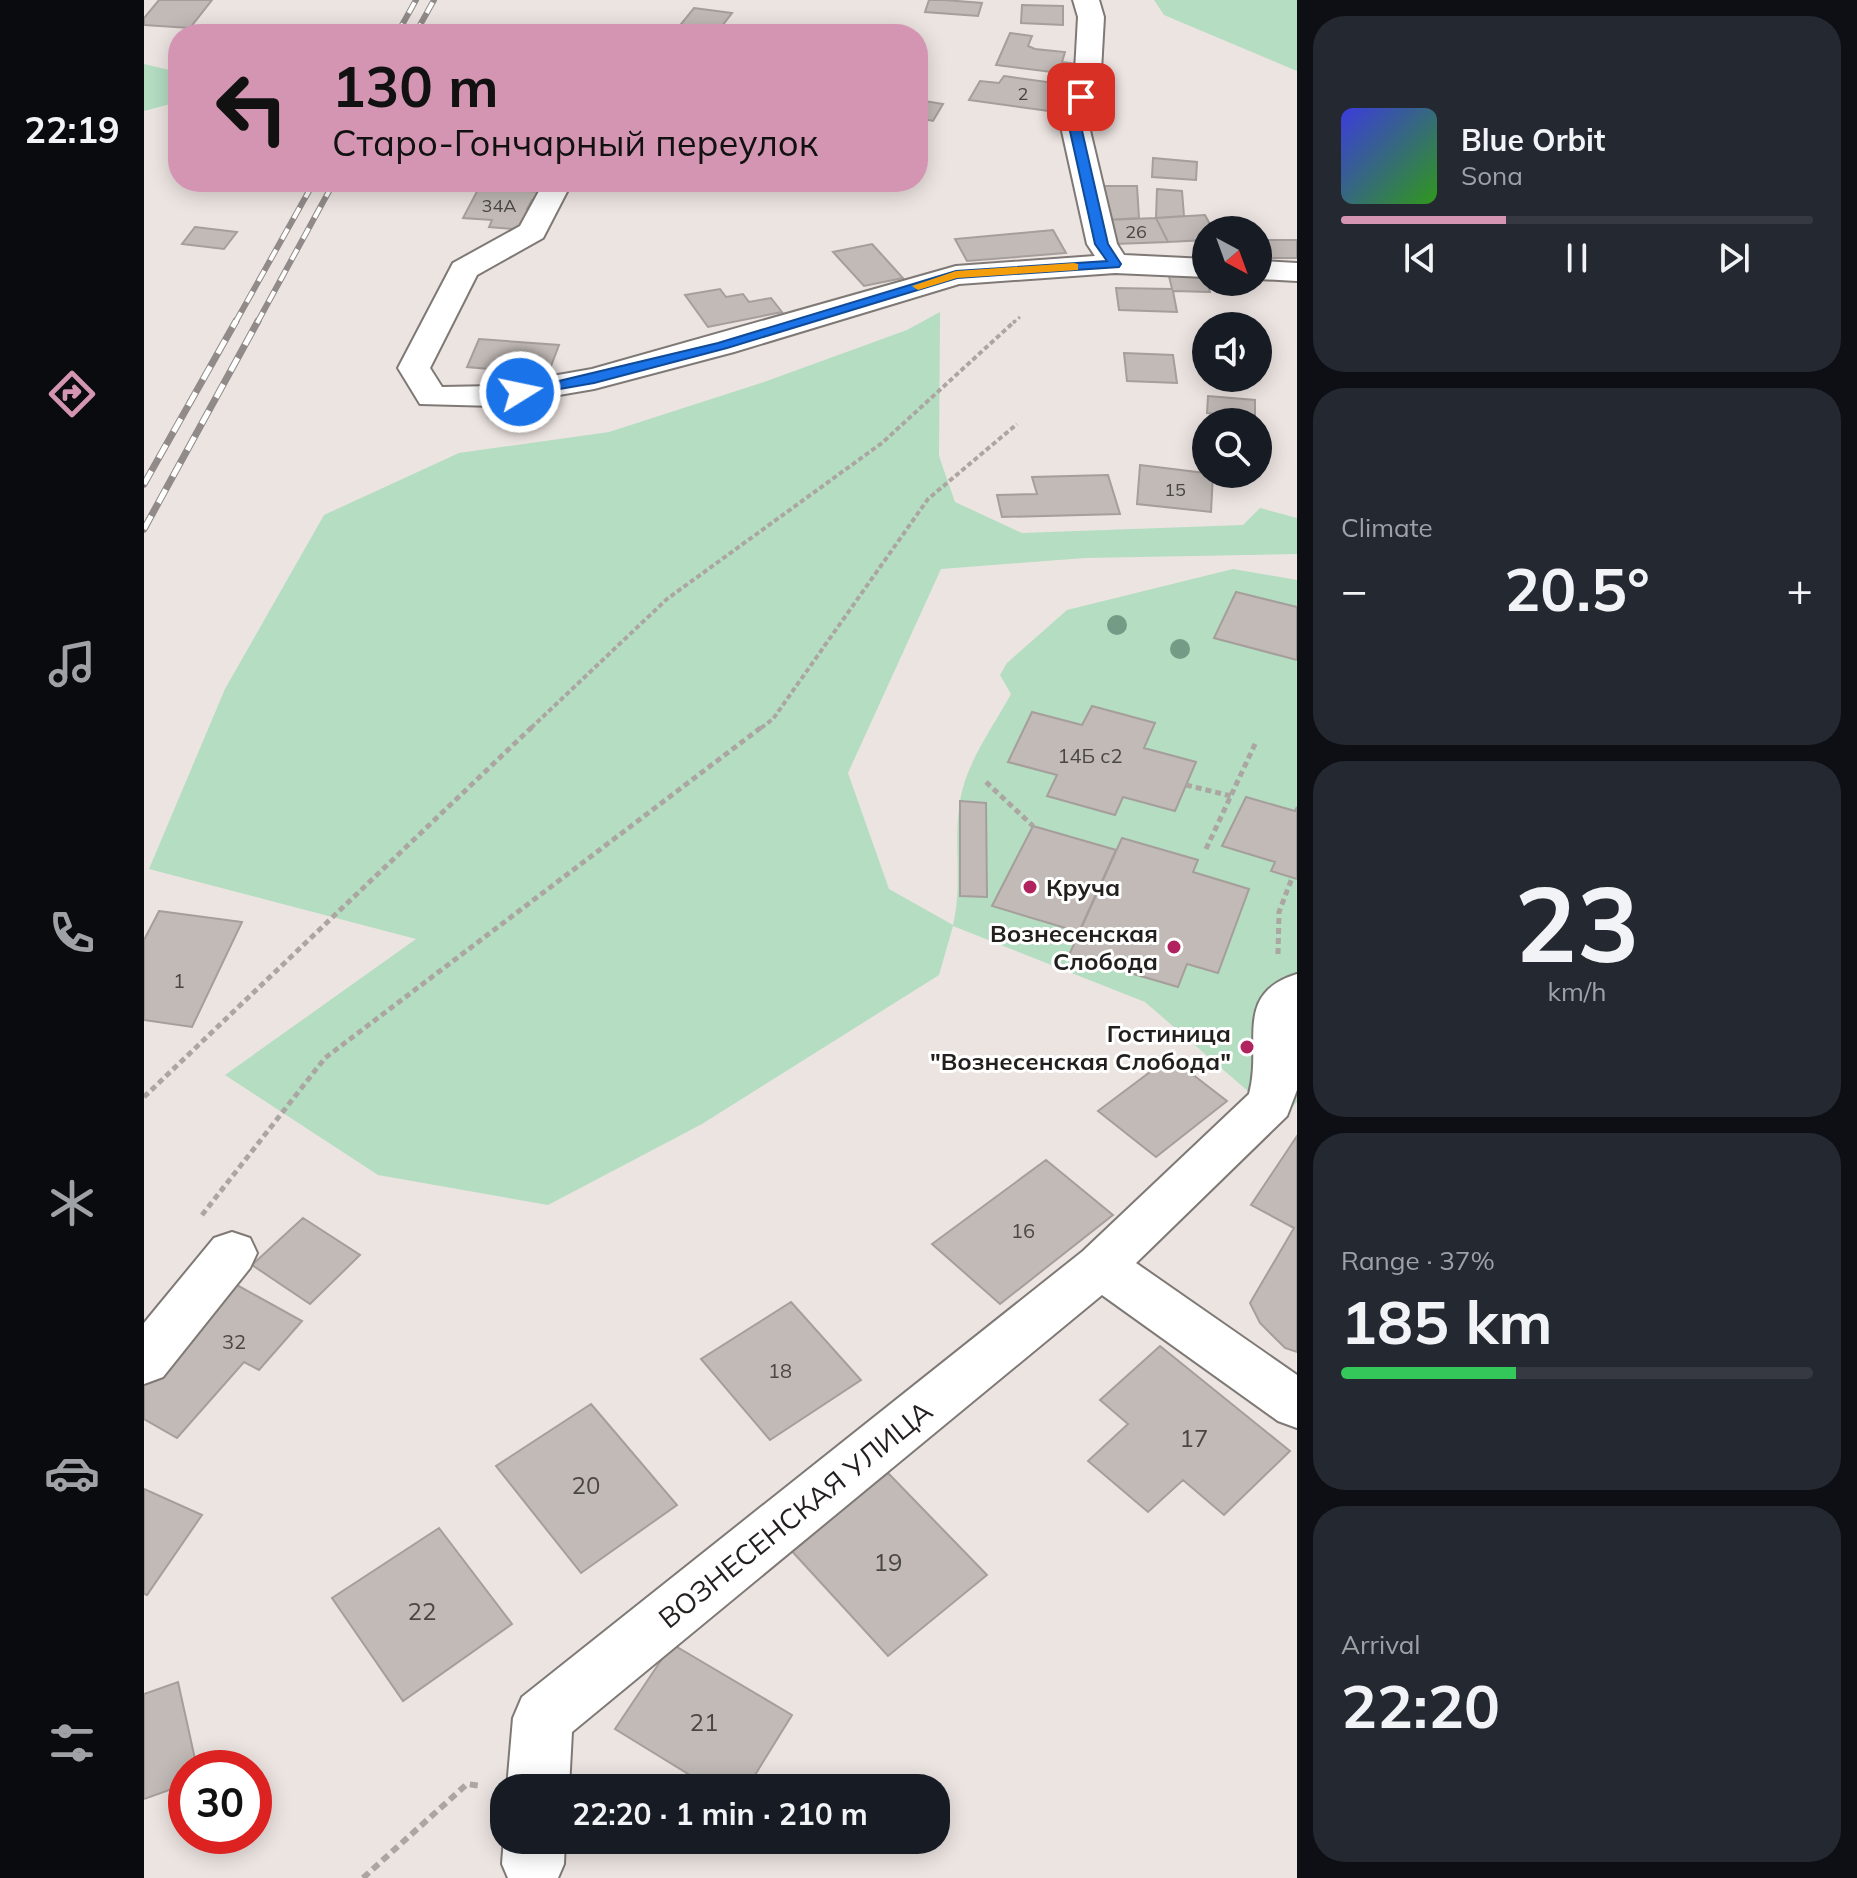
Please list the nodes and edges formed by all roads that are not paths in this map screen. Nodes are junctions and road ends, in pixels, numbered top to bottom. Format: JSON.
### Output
{"nodes":[{"id":1,"x":1086,"y":0,"type":"edge"},
{"id":2,"x":553,"y":192,"type":"edge"},
{"id":3,"x":1115,"y":264,"type":"junction"},
{"id":4,"x":1192,"y":267,"type":"edge"},
{"id":5,"x":1272,"y":271,"type":"edge"},
{"id":6,"x":1297,"y":272,"type":"edge"},
{"id":7,"x":1297,"y":991,"type":"edge"},
{"id":8,"x":216,"y":1235,"type":"road end"},
{"id":9,"x":1101,"y":1266,"type":"junction"},
{"id":10,"x":144,"y":1361,"type":"edge"},
{"id":11,"x":1297,"y":1405,"type":"edge"},
{"id":12,"x":521,"y":1774,"type":"edge"}],
"edges":[{"from":1,"to":3,"type":"street"},
{"from":2,"to":3,"type":"street"},
{"from":3,"to":4,"type":"street"},
{"from":5,"to":6,"type":"street"},
{"from":7,"to":9,"type":"street","name":"ВОЗНЕСЕНСКАЯ УЛИЦА"},
{"from":8,"to":10,"type":"street"},
{"from":9,"to":11,"type":"street"},
{"from":9,"to":12,"type":"street","name":"ВОЗНЕСЕНСКАЯ УЛИЦА"}]}
